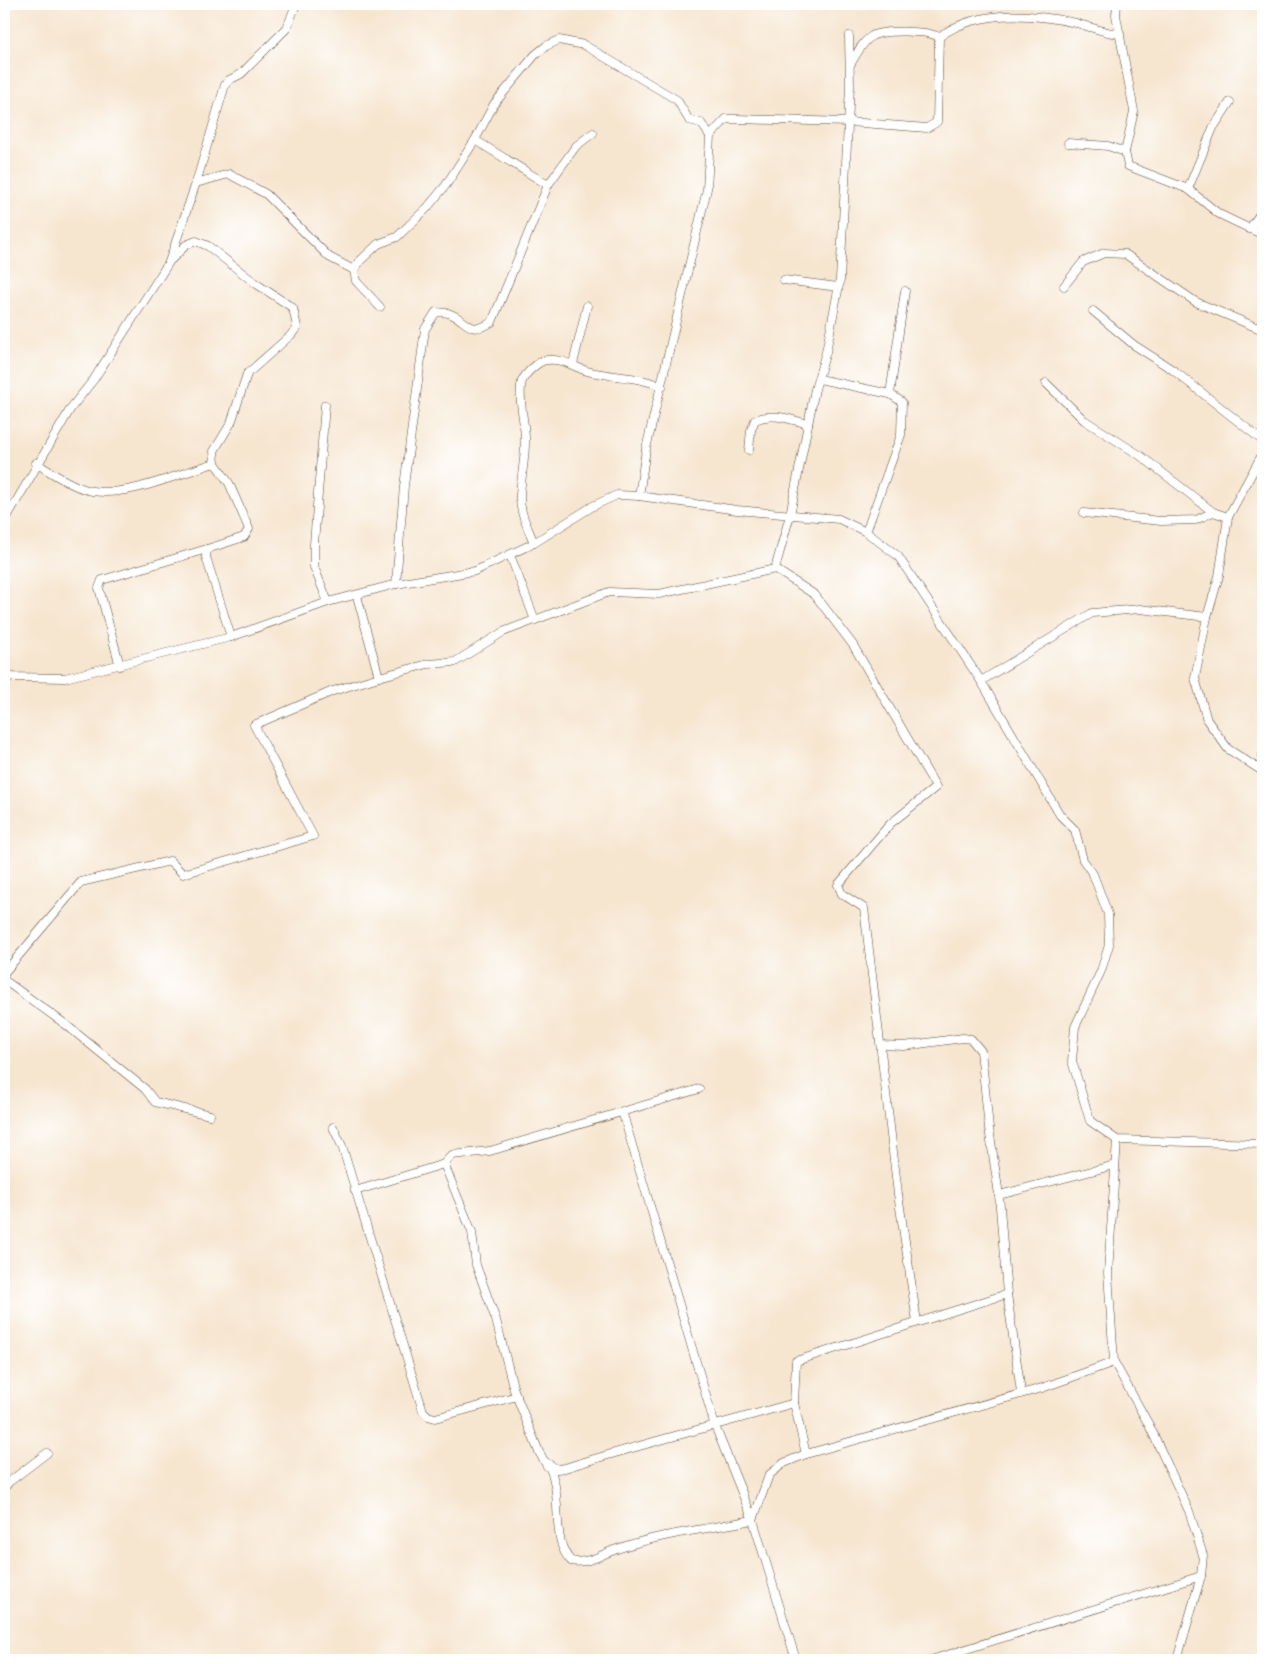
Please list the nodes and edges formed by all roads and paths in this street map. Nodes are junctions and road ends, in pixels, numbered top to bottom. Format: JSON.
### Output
{"nodes":[{"id":1,"x":296,"y":4,"type":"edge"},
{"id":2,"x":1117,"y":4,"type":"edge"},
{"id":3,"x":1120,"y":34,"type":"junction"},
{"id":4,"x":849,"y":36,"type":"dead end"},
{"id":5,"x":939,"y":36,"type":"junction"},
{"id":6,"x":850,"y":65,"type":"junction"},
{"id":7,"x":1230,"y":102,"type":"dead end"},
{"id":8,"x":849,"y":122,"type":"junction"},
{"id":9,"x":593,"y":133,"type":"dead end"},
{"id":10,"x":710,"y":136,"type":"junction"},
{"id":11,"x":475,"y":140,"type":"junction"},
{"id":12,"x":1068,"y":143,"type":"dead end"},
{"id":13,"x":1124,"y":152,"type":"junction"},
{"id":14,"x":196,"y":183,"type":"junction"},
{"id":15,"x":548,"y":185,"type":"junction"},
{"id":16,"x":1188,"y":189,"type":"junction"},
{"id":17,"x":1263,"y":210,"type":"edge"},
{"id":18,"x":1249,"y":229,"type":"junction"},
{"id":19,"x":1263,"y":235,"type":"edge"},
{"id":20,"x":169,"y":262,"type":"junction"},
{"id":21,"x":354,"y":270,"type":"junction"},
{"id":22,"x":784,"y":280,"type":"dead end"},
{"id":23,"x":1064,"y":286,"type":"dead end"},
{"id":24,"x":838,"y":287,"type":"junction"},
{"id":25,"x":905,"y":292,"type":"dead end"},
{"id":26,"x":587,"y":306,"type":"dead end"},
{"id":27,"x":380,"y":307,"type":"dead end"},
{"id":28,"x":1093,"y":311,"type":"dead end"},
{"id":29,"x":1263,"y":328,"type":"edge"},
{"id":30,"x":573,"y":364,"type":"junction"},
{"id":31,"x":819,"y":379,"type":"junction"},
{"id":32,"x":1046,"y":382,"type":"dead end"},
{"id":33,"x":662,"y":386,"type":"junction"},
{"id":34,"x":890,"y":394,"type":"junction"},
{"id":35,"x":325,"y":405,"type":"dead end"},
{"id":36,"x":808,"y":424,"type":"junction"},
{"id":37,"x":1263,"y":441,"type":"edge"},
{"id":38,"x":748,"y":450,"type":"dead end"},
{"id":39,"x":1263,"y":453,"type":"edge"},
{"id":40,"x":215,"y":462,"type":"junction"},
{"id":41,"x":36,"y":463,"type":"junction"},
{"id":42,"x":639,"y":496,"type":"junction"},
{"id":43,"x":1212,"y":512,"type":"junction"},
{"id":44,"x":1084,"y":513,"type":"dead end"},
{"id":45,"x":790,"y":515,"type":"junction"},
{"id":46,"x":1228,"y":517,"type":"junction"},
{"id":47,"x":4,"y":522,"type":"edge"},
{"id":48,"x":866,"y":532,"type":"junction"},
{"id":49,"x":534,"y":543,"type":"junction"},
{"id":50,"x":207,"y":548,"type":"junction"},
{"id":51,"x":510,"y":555,"type":"junction"},
{"id":52,"x":774,"y":569,"type":"junction"},
{"id":53,"x":396,"y":584,"type":"junction"},
{"id":54,"x":357,"y":596,"type":"junction"},
{"id":55,"x":328,"y":602,"type":"junction"},
{"id":56,"x":1206,"y":617,"type":"junction"},
{"id":57,"x":535,"y":620,"type":"junction"},
{"id":58,"x":231,"y":637,"type":"junction"},
{"id":59,"x":120,"y":666,"type":"junction"},
{"id":60,"x":4,"y":673,"type":"edge"},
{"id":61,"x":379,"y":677,"type":"junction"},
{"id":62,"x":981,"y":682,"type":"junction"},
{"id":63,"x":1263,"y":754,"type":"edge"},
{"id":64,"x":1263,"y":772,"type":"edge"},
{"id":65,"x":4,"y":973,"type":"edge"},
{"id":66,"x":4,"y":980,"type":"edge"},
{"id":67,"x":881,"y":1046,"type":"junction"},
{"id":68,"x":699,"y":1089,"type":"dead end"},
{"id":69,"x":622,"y":1111,"type":"junction"},
{"id":70,"x":210,"y":1115,"type":"dead end"},
{"id":71,"x":333,"y":1127,"type":"dead end"},
{"id":72,"x":1117,"y":1140,"type":"junction"},
{"id":73,"x":1263,"y":1144,"type":"edge"},
{"id":74,"x":444,"y":1164,"type":"junction"},
{"id":75,"x":1115,"y":1165,"type":"junction"},
{"id":76,"x":355,"y":1191,"type":"junction"},
{"id":77,"x":999,"y":1195,"type":"junction"},
{"id":78,"x":1007,"y":1294,"type":"junction"},
{"id":79,"x":917,"y":1322,"type":"junction"},
{"id":80,"x":1114,"y":1362,"type":"junction"},
{"id":81,"x":1021,"y":1392,"type":"junction"},
{"id":82,"x":517,"y":1396,"type":"junction"},
{"id":83,"x":794,"y":1403,"type":"junction"},
{"id":84,"x":715,"y":1426,"type":"junction"},
{"id":85,"x":47,"y":1453,"type":"dead end"},
{"id":86,"x":806,"y":1454,"type":"junction"},
{"id":87,"x":547,"y":1463,"type":"junction"},
{"id":88,"x":4,"y":1488,"type":"edge"},
{"id":89,"x":753,"y":1520,"type":"junction"},
{"id":90,"x":1201,"y":1576,"type":"junction"},
{"id":91,"x":796,"y":1660,"type":"edge"},
{"id":92,"x":931,"y":1660,"type":"edge"},
{"id":93,"x":1177,"y":1660,"type":"edge"}],
"edges":[{"from":1,"to":14,"type":"street"},
{"from":2,"to":3,"type":"street"},
{"from":3,"to":5,"type":"street"},
{"from":3,"to":13,"type":"street"},
{"from":4,"to":6,"type":"street"},
{"from":5,"to":6,"type":"street"},
{"from":5,"to":8,"type":"street"},
{"from":6,"to":8,"type":"street"},
{"from":7,"to":16,"type":"street"},
{"from":8,"to":10,"type":"street"},
{"from":8,"to":24,"type":"street"},
{"from":9,"to":15,"type":"street"},
{"from":10,"to":11,"type":"street"},
{"from":10,"to":33,"type":"street"},
{"from":11,"to":15,"type":"street"},
{"from":11,"to":21,"type":"street"},
{"from":12,"to":13,"type":"street"},
{"from":13,"to":16,"type":"street"},
{"from":14,"to":20,"type":"street"},
{"from":14,"to":21,"type":"street"},
{"from":15,"to":53,"type":"street"},
{"from":16,"to":18,"type":"street"},
{"from":17,"to":18,"type":"street"},
{"from":18,"to":19,"type":"street"},
{"from":20,"to":40,"type":"street"},
{"from":20,"to":41,"type":"street"},
{"from":21,"to":27,"type":"street"},
{"from":22,"to":24,"type":"street"},
{"from":23,"to":29,"type":"street"},
{"from":24,"to":31,"type":"street"},
{"from":25,"to":34,"type":"street"},
{"from":26,"to":30,"type":"street"},
{"from":28,"to":37,"type":"street"},
{"from":30,"to":33,"type":"street"},
{"from":30,"to":49,"type":"street"},
{"from":31,"to":34,"type":"street"},
{"from":31,"to":36,"type":"street"},
{"from":32,"to":43,"type":"street"},
{"from":33,"to":42,"type":"street"},
{"from":34,"to":48,"type":"street"},
{"from":35,"to":55,"type":"street"},
{"from":36,"to":38,"type":"street"},
{"from":36,"to":45,"type":"street"},
{"from":39,"to":46,"type":"street"},
{"from":40,"to":41,"type":"street"},
{"from":40,"to":50,"type":"street"},
{"from":41,"to":47,"type":"street"},
{"from":42,"to":45,"type":"street"},
{"from":42,"to":49,"type":"street"},
{"from":43,"to":44,"type":"street"},
{"from":43,"to":46,"type":"street"},
{"from":45,"to":48,"type":"street"},
{"from":45,"to":52,"type":"street"},
{"from":46,"to":56,"type":"street"},
{"from":48,"to":62,"type":"street"},
{"from":49,"to":51,"type":"street"},
{"from":50,"to":58,"type":"street"},
{"from":50,"to":59,"type":"street"},
{"from":51,"to":53,"type":"street"},
{"from":51,"to":57,"type":"street"},
{"from":52,"to":57,"type":"street"},
{"from":52,"to":67,"type":"street"},
{"from":53,"to":54,"type":"street"},
{"from":54,"to":55,"type":"street"},
{"from":54,"to":61,"type":"street"},
{"from":55,"to":58,"type":"street"},
{"from":56,"to":62,"type":"street"},
{"from":56,"to":64,"type":"street"},
{"from":57,"to":61,"type":"street"},
{"from":58,"to":59,"type":"street"},
{"from":59,"to":60,"type":"street"},
{"from":61,"to":65,"type":"street"},
{"from":62,"to":72,"type":"street"},
{"from":63,"to":64,"type":"street"},
{"from":66,"to":70,"type":"street"},
{"from":67,"to":77,"type":"street"},
{"from":67,"to":79,"type":"street"},
{"from":68,"to":69,"type":"street"},
{"from":69,"to":74,"type":"street"},
{"from":69,"to":84,"type":"street"},
{"from":71,"to":76,"type":"street"},
{"from":72,"to":73,"type":"street"},
{"from":72,"to":75,"type":"street"},
{"from":74,"to":76,"type":"street"},
{"from":74,"to":82,"type":"street"},
{"from":75,"to":77,"type":"street"},
{"from":75,"to":80,"type":"street"},
{"from":76,"to":82,"type":"street"},
{"from":77,"to":78,"type":"street"},
{"from":78,"to":79,"type":"street"},
{"from":78,"to":81,"type":"street"},
{"from":79,"to":83,"type":"street"},
{"from":80,"to":81,"type":"street"},
{"from":80,"to":90,"type":"street"},
{"from":81,"to":86,"type":"street"},
{"from":82,"to":87,"type":"street"},
{"from":83,"to":84,"type":"street"},
{"from":83,"to":86,"type":"street"},
{"from":84,"to":87,"type":"street"},
{"from":84,"to":89,"type":"street"},
{"from":85,"to":88,"type":"street"},
{"from":86,"to":89,"type":"street"},
{"from":87,"to":89,"type":"street"},
{"from":89,"to":91,"type":"street"},
{"from":90,"to":92,"type":"street"},
{"from":90,"to":93,"type":"street"}]}
